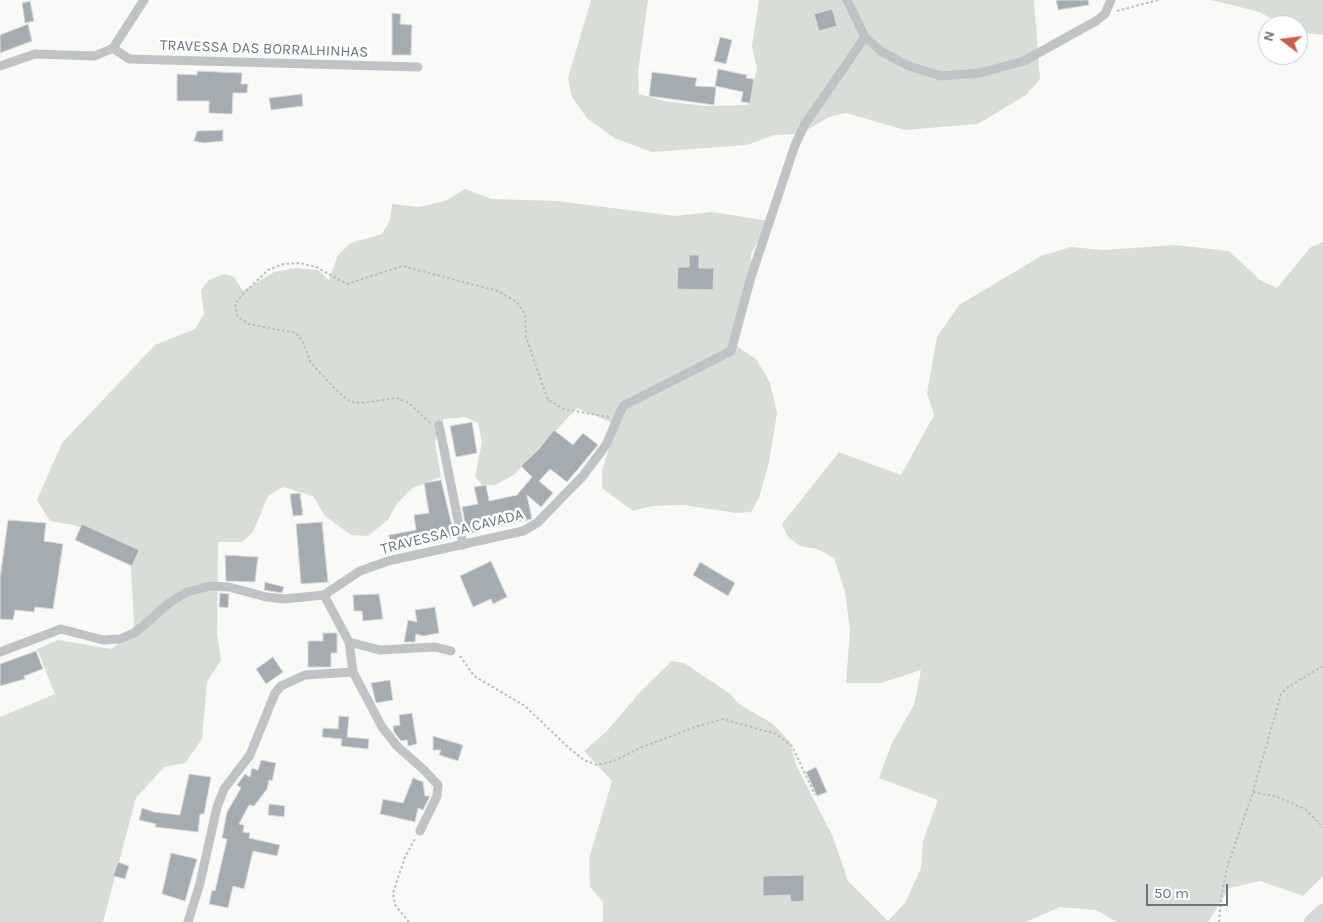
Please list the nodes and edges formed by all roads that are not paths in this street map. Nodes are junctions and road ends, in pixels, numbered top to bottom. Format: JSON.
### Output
{"nodes":[{"id":1,"x":144,"y":0,"type":"edge"},
{"id":2,"x":847,"y":0,"type":"edge"},
{"id":3,"x":1111,"y":0,"type":"edge"},
{"id":4,"x":865,"y":37,"type":"junction"},
{"id":5,"x":113,"y":48,"type":"junction"},
{"id":6,"x":0,"y":66,"type":"edge"},
{"id":7,"x":418,"y":67,"type":"dead end"},
{"id":8,"x":439,"y":425,"type":"road end"},
{"id":9,"x":463,"y":545,"type":"junction"},
{"id":10,"x":324,"y":595,"type":"junction"},
{"id":11,"x":350,"y":642,"type":"junction"},
{"id":12,"x":451,"y":651,"type":"road end"},
{"id":13,"x":0,"y":652,"type":"edge"},
{"id":14,"x":353,"y":672,"type":"junction"},
{"id":15,"x":420,"y":830,"type":"road end"},
{"id":16,"x":188,"y":922,"type":"edge"}],
"edges":[{"from":1,"to":5,"type":"street"},
{"from":2,"to":4,"type":"street"},
{"from":3,"to":4,"type":"street"},
{"from":4,"to":9,"type":"street","name":"TRAVESSA DA CAVADA"},
{"from":5,"to":6,"type":"street"},
{"from":5,"to":7,"type":"street","name":"TRAVESSA DAS BORRALHINHAS"},
{"from":8,"to":9,"type":"street"},
{"from":9,"to":10,"type":"street","name":"TRAVESSA DA CAVADA"},
{"from":10,"to":11,"type":"street"},
{"from":10,"to":13,"type":"street"},
{"from":11,"to":12,"type":"street"},
{"from":11,"to":14,"type":"street"},
{"from":14,"to":15,"type":"street"},
{"from":14,"to":16,"type":"street"}]}
